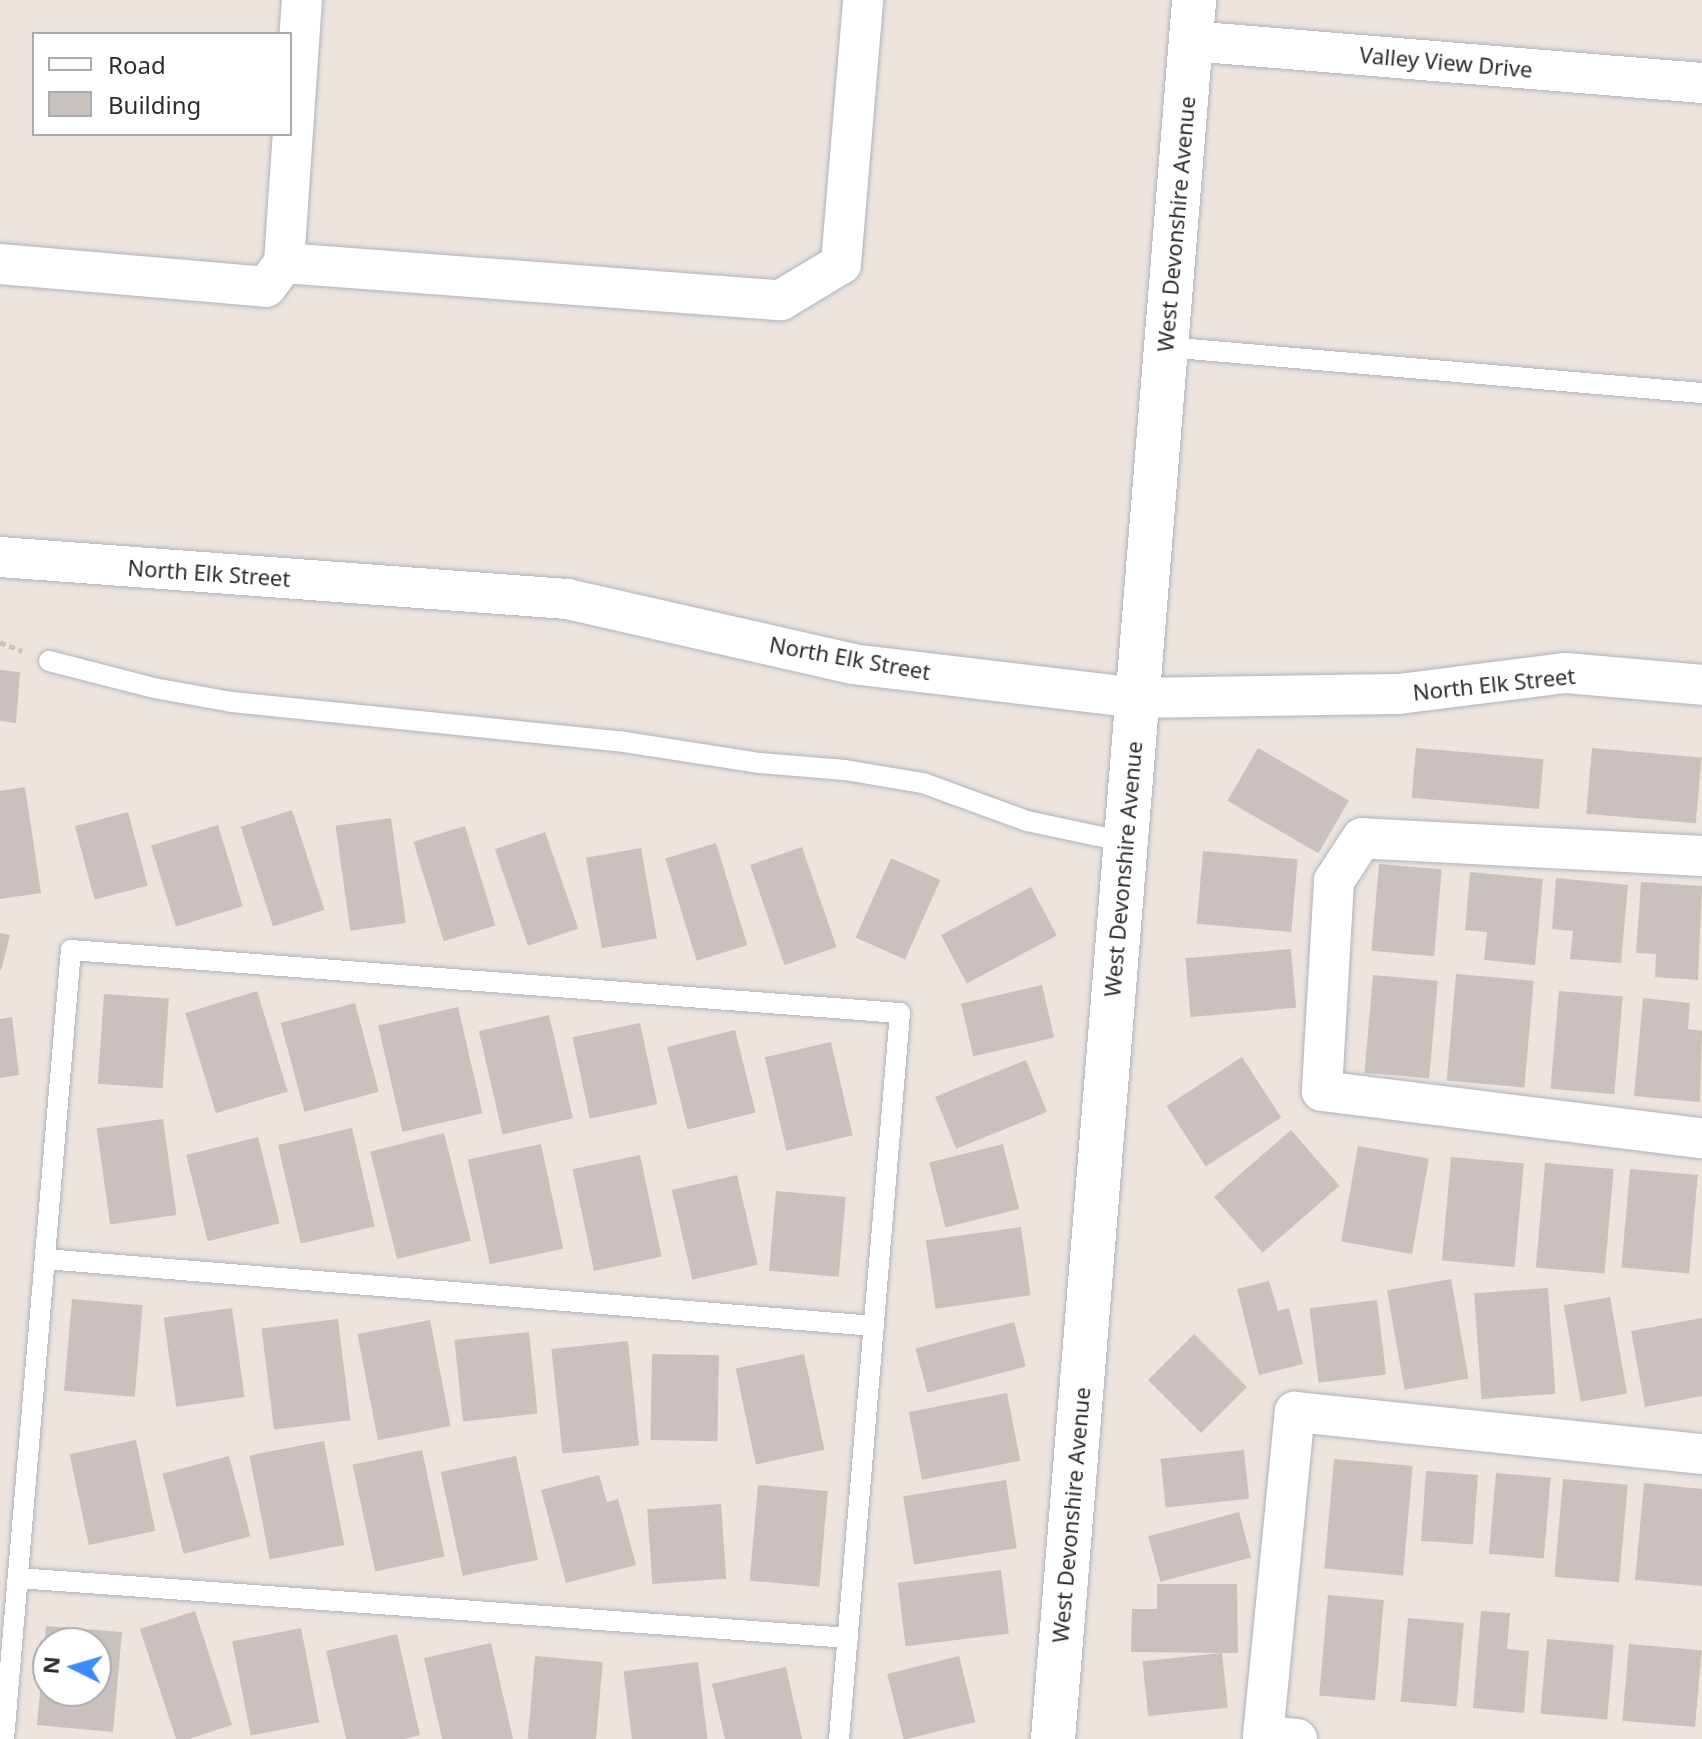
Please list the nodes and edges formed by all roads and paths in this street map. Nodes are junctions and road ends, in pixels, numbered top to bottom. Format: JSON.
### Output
{"nodes":[{"id":1,"x":302,"y":0,"type":"edge"},
{"id":2,"x":863,"y":0,"type":"edge"},
{"id":3,"x":1192,"y":21,"type":"edge"},
{"id":4,"x":1702,"y":83,"type":"edge"},
{"id":5,"x":284,"y":263,"type":"junction"},
{"id":6,"x":0,"y":264,"type":"edge"},
{"id":7,"x":1166,"y":347,"type":"junction"},
{"id":8,"x":1702,"y":393,"type":"edge"},
{"id":9,"x":0,"y":557,"type":"edge"},
{"id":10,"x":49,"y":661,"type":"dead end"},
{"id":11,"x":1702,"y":685,"type":"edge"},
{"id":12,"x":1137,"y":698,"type":"junction"},
{"id":13,"x":1126,"y":842,"type":"junction"},
{"id":14,"x":1702,"y":856,"type":"edge"},
{"id":15,"x":1702,"y":1138,"type":"edge"},
{"id":16,"x":45,"y":1259,"type":"junction"},
{"id":17,"x":874,"y":1326,"type":"junction"},
{"id":18,"x":1702,"y":1454,"type":"edge"},
{"id":19,"x":18,"y":1578,"type":"junction"},
{"id":20,"x":848,"y":1638,"type":"junction"},
{"id":21,"x":4,"y":1739,"type":"edge"},
{"id":22,"x":839,"y":1739,"type":"edge"},
{"id":23,"x":1053,"y":1739,"type":"edge"},
{"id":24,"x":1297,"y":1739,"type":"edge"}],
"edges":[{"from":1,"to":5,"type":"street"},
{"from":2,"to":5,"type":"street"},
{"from":3,"to":4,"type":"street","name":"Valley View Drive"},
{"from":3,"to":7,"type":"street","name":"West Devonshire Avenue"},
{"from":5,"to":6,"type":"street"},
{"from":7,"to":8,"type":"lane"},
{"from":7,"to":12,"type":"street","name":"West Devonshire Avenue"},
{"from":9,"to":12,"type":"street","name":"North Elk Street"},
{"from":10,"to":13,"type":"lane"},
{"from":11,"to":12,"type":"street","name":"North Elk Street"},
{"from":12,"to":13,"type":"street","name":"West Devonshire Avenue"},
{"from":13,"to":23,"type":"street","name":"West Devonshire Avenue"},
{"from":14,"to":15,"type":"street"},
{"from":16,"to":17,"type":"lane"},
{"from":16,"to":17,"type":"lane"},
{"from":16,"to":19,"type":"lane"},
{"from":17,"to":20,"type":"lane"},
{"from":18,"to":24,"type":"street"},
{"from":19,"to":20,"type":"lane"},
{"from":19,"to":21,"type":"lane"},
{"from":20,"to":22,"type":"lane"}]}
